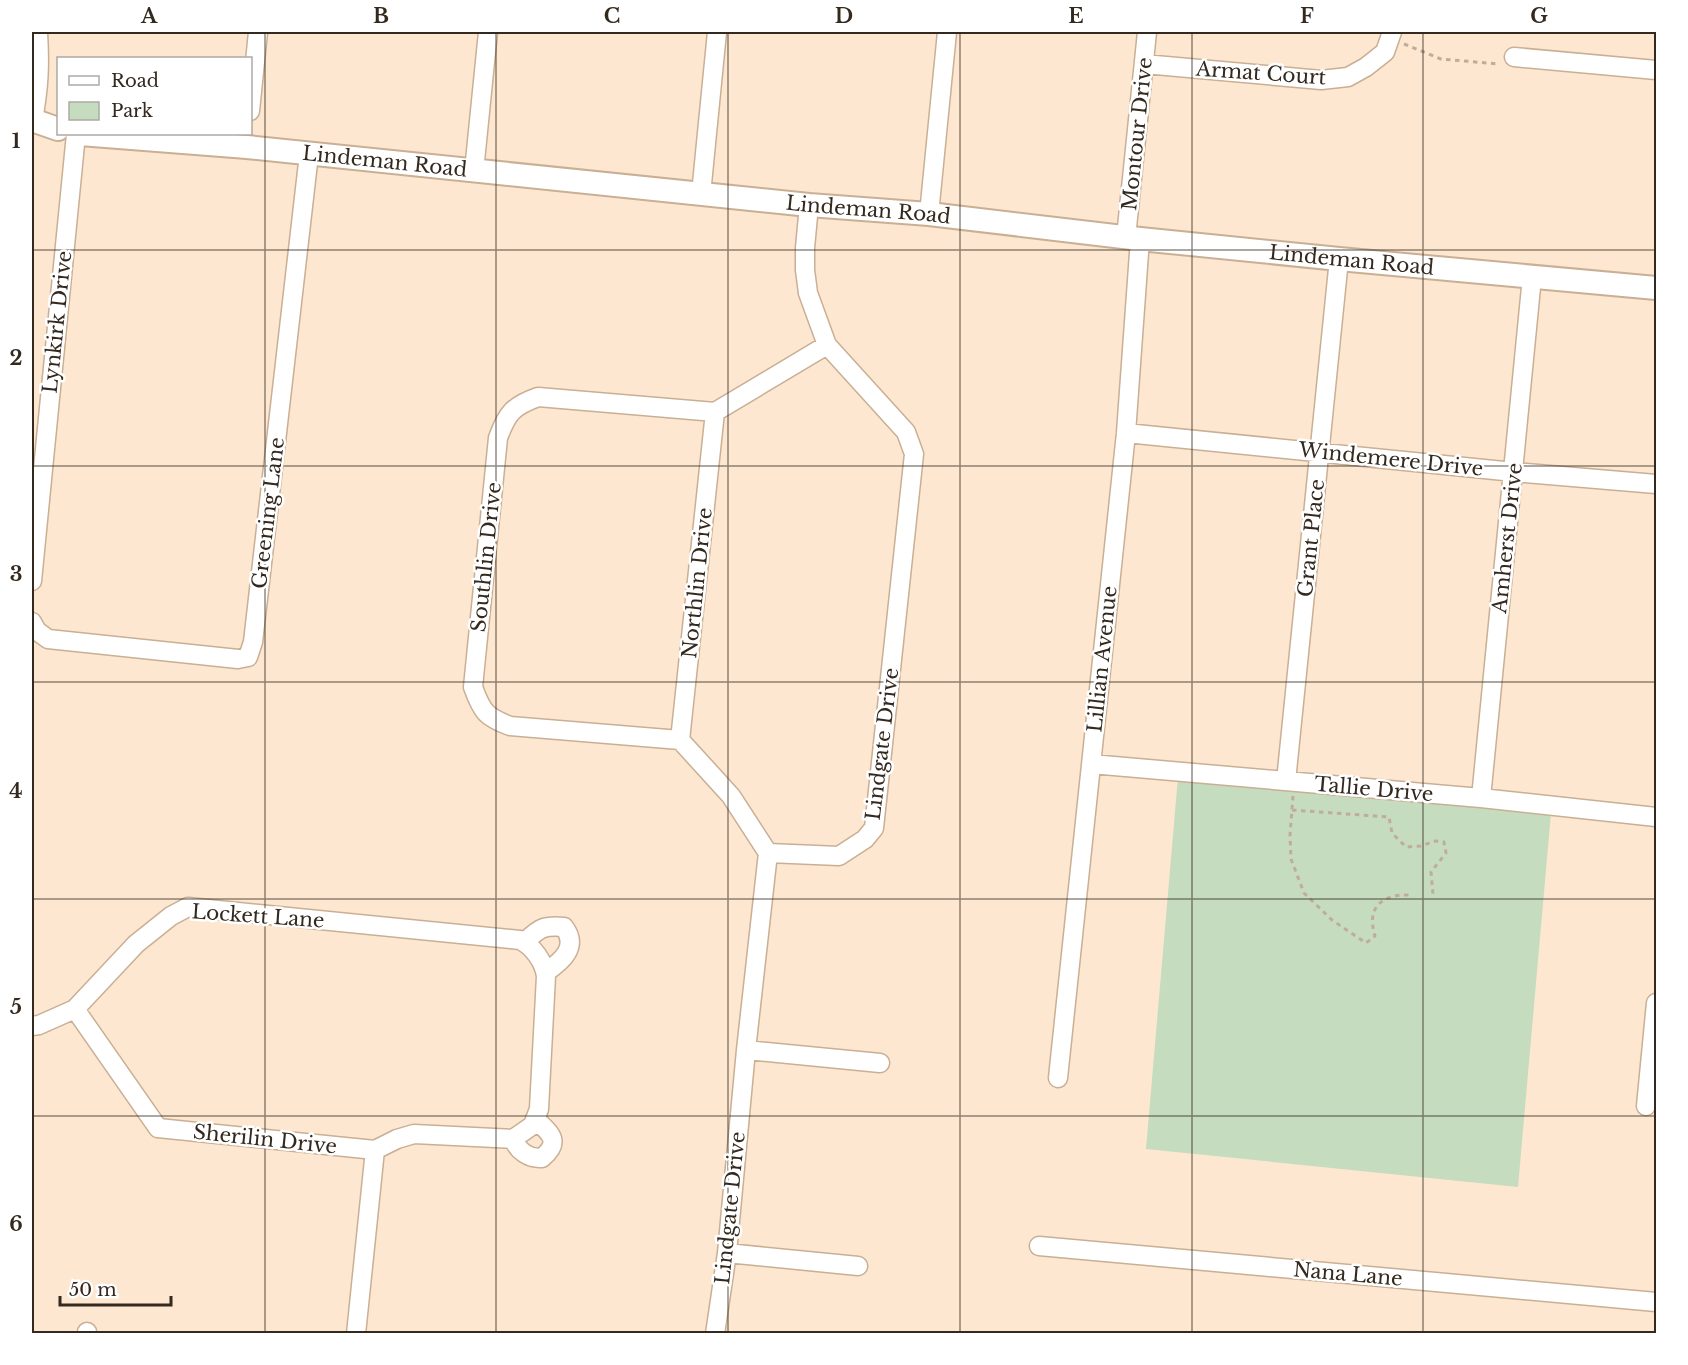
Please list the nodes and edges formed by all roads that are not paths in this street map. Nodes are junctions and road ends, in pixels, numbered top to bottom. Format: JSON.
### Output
{"nodes":[{"id":1,"x":38,"y":32,"type":"edge"},
{"id":2,"x":258,"y":32,"type":"edge"},
{"id":3,"x":488,"y":32,"type":"edge"},
{"id":4,"x":717,"y":32,"type":"edge"},
{"id":5,"x":947,"y":32,"type":"edge"},
{"id":6,"x":1147,"y":32,"type":"edge"},
{"id":7,"x":1391,"y":35,"type":"edge"},
{"id":8,"x":1514,"y":57,"type":"road end"},
{"id":9,"x":1144,"y":64,"type":"junction"},
{"id":10,"x":1656,"y":70,"type":"edge"},
{"id":11,"x":252,"y":91,"type":"edge"},
{"id":12,"x":32,"y":120,"type":"edge"},
{"id":13,"x":57,"y":129,"type":"edge"},
{"id":14,"x":78,"y":135,"type":"edge"},
{"id":15,"x":106,"y":135,"type":"edge"},
{"id":16,"x":248,"y":140,"type":"edge"},
{"id":17,"x":309,"y":154,"type":"junction"},
{"id":18,"x":474,"y":171,"type":"junction"},
{"id":19,"x":701,"y":194,"type":"junction"},
{"id":20,"x":809,"y":205,"type":"junction"},
{"id":21,"x":928,"y":214,"type":"junction"},
{"id":22,"x":1133,"y":238,"type":"junction"},
{"id":23,"x":1339,"y":260,"type":"junction"},
{"id":24,"x":1532,"y":278,"type":"junction"},
{"id":25,"x":1656,"y":288,"type":"edge"},
{"id":26,"x":827,"y":345,"type":"junction"},
{"id":27,"x":715,"y":412,"type":"junction"},
{"id":28,"x":1126,"y":433,"type":"junction"},
{"id":29,"x":1320,"y":451,"type":"junction"},
{"id":30,"x":1514,"y":472,"type":"junction"},
{"id":31,"x":1656,"y":484,"type":"edge"},
{"id":32,"x":32,"y":581,"type":"edge"},
{"id":33,"x":34,"y":626,"type":"edge"},
{"id":34,"x":680,"y":740,"type":"junction"},
{"id":35,"x":1092,"y":764,"type":"junction"},
{"id":36,"x":1290,"y":782,"type":"junction"},
{"id":37,"x":1481,"y":798,"type":"junction"},
{"id":38,"x":1656,"y":817,"type":"edge"},
{"id":39,"x":768,"y":853,"type":"junction"},
{"id":40,"x":531,"y":948,"type":"junction"},
{"id":41,"x":546,"y":972,"type":"junction"},
{"id":42,"x":1656,"y":1003,"type":"edge"},
{"id":43,"x":75,"y":1009,"type":"junction"},
{"id":44,"x":32,"y":1026,"type":"edge"},
{"id":45,"x":746,"y":1050,"type":"junction"},
{"id":46,"x":880,"y":1063,"type":"dead end"},
{"id":47,"x":1058,"y":1078,"type":"dead end"},
{"id":48,"x":1646,"y":1106,"type":"dead end"},
{"id":49,"x":535,"y":1119,"type":"junction"},
{"id":50,"x":513,"y":1139,"type":"junction"},
{"id":51,"x":375,"y":1150,"type":"junction"},
{"id":52,"x":1039,"y":1246,"type":"dead end"},
{"id":53,"x":727,"y":1253,"type":"junction"},
{"id":54,"x":858,"y":1266,"type":"dead end"},
{"id":55,"x":1656,"y":1302,"type":"edge"},
{"id":56,"x":356,"y":1334,"type":"edge"},
{"id":57,"x":715,"y":1334,"type":"edge"}],
"edges":[{"from":1,"to":12,"type":"street"},
{"from":2,"to":11,"type":"street"},
{"from":3,"to":18,"type":"street"},
{"from":4,"to":19,"type":"street"},
{"from":5,"to":21,"type":"street"},
{"from":6,"to":9,"type":"street","name":"Montour Drive"},
{"from":7,"to":9,"type":"street","name":"Armat Court"},
{"from":8,"to":10,"type":"street"},
{"from":9,"to":22,"type":"street","name":"Montour Drive"},
{"from":12,"to":13,"type":"street"},
{"from":14,"to":32,"type":"street","name":"Lynkirk Drive"},
{"from":15,"to":16,"type":"street","name":"Lindeman Road"},
{"from":16,"to":17,"type":"street","name":"Lindeman Road"},
{"from":17,"to":18,"type":"street","name":"Lindeman Road"},
{"from":17,"to":33,"type":"street","name":"Greening Lane"},
{"from":18,"to":19,"type":"street","name":"Lindeman Road"},
{"from":19,"to":20,"type":"street","name":"Lindeman Road"},
{"from":20,"to":21,"type":"street","name":"Lindeman Road"},
{"from":20,"to":26,"type":"street","name":"Lindgate Drive"},
{"from":21,"to":22,"type":"street","name":"Lindeman Road"},
{"from":22,"to":23,"type":"street","name":"Lindeman Road"},
{"from":22,"to":28,"type":"street","name":"Lillian Avenue"},
{"from":23,"to":24,"type":"street","name":"Lindeman Road"},
{"from":23,"to":29,"type":"street","name":"Grant Place"},
{"from":24,"to":25,"type":"street","name":"Lindeman Road"},
{"from":24,"to":30,"type":"street","name":"Amherst Drive"},
{"from":26,"to":27,"type":"street"},
{"from":26,"to":39,"type":"street","name":"Lindgate Drive"},
{"from":27,"to":34,"type":"street","name":"Northlin Drive"},
{"from":27,"to":34,"type":"street","name":"Southlin Drive"},
{"from":28,"to":29,"type":"street","name":"Windemere Drive"},
{"from":28,"to":35,"type":"street","name":"Lillian Avenue"},
{"from":29,"to":30,"type":"street","name":"Windemere Drive"},
{"from":29,"to":36,"type":"street","name":"Grant Place"},
{"from":30,"to":31,"type":"street","name":"Windemere Drive"},
{"from":30,"to":37,"type":"street","name":"Amherst Drive"},
{"from":34,"to":39,"type":"street"},
{"from":35,"to":36,"type":"street","name":"Tallie Drive"},
{"from":35,"to":47,"type":"street","name":"Lillian Avenue"},
{"from":36,"to":37,"type":"street","name":"Tallie Drive"},
{"from":37,"to":38,"type":"street","name":"Tallie Drive"},
{"from":39,"to":45,"type":"street","name":"Lindgate Drive"},
{"from":40,"to":41,"type":"street"},
{"from":40,"to":41,"type":"street"},
{"from":40,"to":43,"type":"street","name":"Lockett Lane"},
{"from":41,"to":49,"type":"street"},
{"from":42,"to":48,"type":"street"},
{"from":43,"to":44,"type":"street","name":"Lockett Lane"},
{"from":43,"to":51,"type":"street","name":"Sherilin Drive"},
{"from":45,"to":46,"type":"street"},
{"from":45,"to":53,"type":"street","name":"Lindgate Drive"},
{"from":49,"to":50,"type":"street"},
{"from":49,"to":50,"type":"street"},
{"from":50,"to":51,"type":"street"},
{"from":51,"to":56,"type":"street"},
{"from":52,"to":55,"type":"street","name":"Nana Lane"},
{"from":53,"to":54,"type":"street"},
{"from":53,"to":57,"type":"street","name":"Lindgate Drive"}]}
